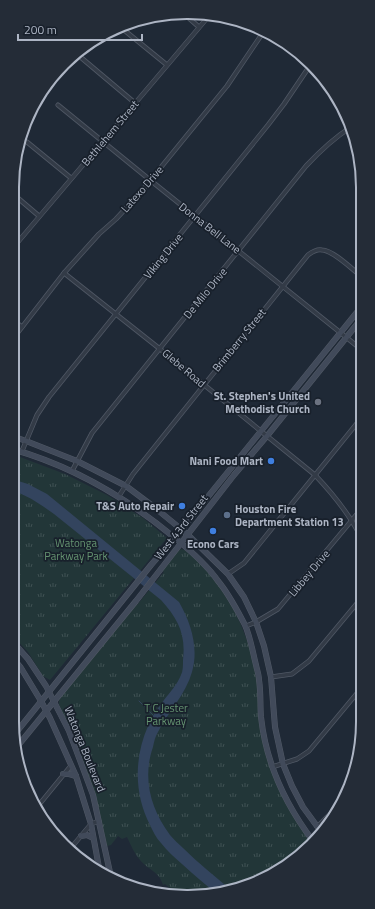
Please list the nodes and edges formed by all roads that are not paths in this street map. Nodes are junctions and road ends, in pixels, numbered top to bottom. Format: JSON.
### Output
{"nodes":[{"id":1,"x":190,"y":19,"type":"edge"},
{"id":2,"x":205,"y":20,"type":"edge"},
{"id":3,"x":199,"y":27,"type":"junction"},
{"id":4,"x":125,"y":31,"type":"edge"},
{"id":5,"x":261,"y":36,"type":"edge"},
{"id":6,"x":81,"y":57,"type":"edge"},
{"id":7,"x":167,"y":65,"type":"junction"},
{"id":8,"x":308,"y":69,"type":"edge"},
{"id":9,"x":135,"y":103,"type":"junction"},
{"id":10,"x":58,"y":105,"type":"dead end"},
{"id":11,"x":346,"y":131,"type":"edge"},
{"id":12,"x":27,"y":142,"type":"dead end"},
{"id":13,"x":102,"y":142,"type":"junction"},
{"id":14,"x":71,"y":178,"type":"junction"},
{"id":15,"x":150,"y":180,"type":"junction"},
{"id":16,"x":19,"y":199,"type":"edge"},
{"id":17,"x":39,"y":216,"type":"junction"},
{"id":18,"x":194,"y":216,"type":"junction"},
{"id":19,"x":19,"y":240,"type":"edge"},
{"id":20,"x":239,"y":251,"type":"junction"},
{"id":21,"x":356,"y":272,"type":"edge"},
{"id":22,"x":64,"y":273,"type":"junction"},
{"id":23,"x":283,"y":286,"type":"junction"},
{"id":24,"x":116,"y":314,"type":"junction"},
{"id":25,"x":356,"y":314,"type":"edge"},
{"id":26,"x":19,"y":325,"type":"edge"},
{"id":27,"x":356,"y":325,"type":"edge"},
{"id":28,"x":22,"y":327,"type":"junction"},
{"id":29,"x":19,"y":331,"type":"edge"},
{"id":30,"x":341,"y":333,"type":"junction"},
{"id":31,"x":346,"y":337,"type":"junction"},
{"id":32,"x":356,"y":345,"type":"edge"},
{"id":33,"x":160,"y":349,"type":"junction"},
{"id":34,"x":301,"y":382,"type":"junction"},
{"id":35,"x":203,"y":385,"type":"junction"},
{"id":36,"x":306,"y":387,"type":"junction"},
{"id":37,"x":356,"y":424,"type":"edge"},
{"id":38,"x":261,"y":431,"type":"junction"},
{"id":39,"x":267,"y":436,"type":"junction"},
{"id":40,"x":19,"y":438,"type":"edge"},
{"id":41,"x":26,"y":441,"type":"junction"},
{"id":42,"x":19,"y":450,"type":"edge"},
{"id":43,"x":22,"y":451,"type":"junction"},
{"id":44,"x":77,"y":460,"type":"junction"},
{"id":45,"x":229,"y":470,"type":"junction"},
{"id":46,"x":72,"y":471,"type":"junction"},
{"id":47,"x":234,"y":475,"type":"junction"},
{"id":48,"x":315,"y":475,"type":"junction"},
{"id":49,"x":126,"y":486,"type":"junction"},
{"id":50,"x":119,"y":496,"type":"junction"},
{"id":51,"x":209,"y":496,"type":"junction"},
{"id":52,"x":216,"y":500,"type":"junction"},
{"id":53,"x":356,"y":515,"type":"edge"},
{"id":54,"x":352,"y":520,"type":"junction"},
{"id":55,"x":356,"y":528,"type":"edge"},
{"id":56,"x":182,"y":530,"type":"junction"},
{"id":57,"x":187,"y":534,"type":"junction"},
{"id":58,"x":174,"y":538,"type":"junction"},
{"id":59,"x":181,"y":543,"type":"junction"},
{"id":60,"x":228,"y":574,"type":"junction"},
{"id":61,"x":356,"y":604,"type":"edge"},
{"id":62,"x":106,"y":622,"type":"junction"},
{"id":63,"x":256,"y":622,"type":"junction"},
{"id":64,"x":246,"y":626,"type":"junction"},
{"id":65,"x":113,"y":628,"type":"junction"},
{"id":66,"x":19,"y":649,"type":"edge"},
{"id":67,"x":19,"y":666,"type":"edge"},
{"id":68,"x":271,"y":678,"type":"junction"},
{"id":69,"x":49,"y":692,"type":"junction"},
{"id":70,"x":356,"y":694,"type":"edge"},
{"id":71,"x":41,"y":701,"type":"junction"},
{"id":72,"x":54,"y":701,"type":"junction"},
{"id":73,"x":46,"y":711,"type":"junction"},
{"id":74,"x":19,"y":729,"type":"edge"},
{"id":75,"x":20,"y":743,"type":"edge"},
{"id":76,"x":283,"y":764,"type":"junction"},
{"id":77,"x":72,"y":766,"type":"junction"},
{"id":78,"x":272,"y":768,"type":"junction"},
{"id":79,"x":64,"y":774,"type":"junction"},
{"id":80,"x":76,"y":776,"type":"junction"},
{"id":81,"x":40,"y":803,"type":"edge"},
{"id":82,"x":324,"y":820,"type":"edge"},
{"id":83,"x":99,"y":821,"type":"junction"},
{"id":84,"x":91,"y":824,"type":"junction"},
{"id":85,"x":317,"y":827,"type":"joint"},
{"id":86,"x":81,"y":836,"type":"junction"},
{"id":87,"x":310,"y":837,"type":"edge"},
{"id":88,"x":93,"y":838,"type":"junction"},
{"id":89,"x":73,"y":845,"type":"edge"},
{"id":90,"x":98,"y":864,"type":"edge"},
{"id":91,"x":110,"y":871,"type":"edge"}],
"edges":[{"from":1,"to":3,"type":"street"},
{"from":2,"to":3,"type":"street","name":"Bethlehem Street"},
{"from":3,"to":7,"type":"street","name":"Bethlehem Street"},
{"from":4,"to":7,"type":"street"},
{"from":5,"to":15,"type":"street","name":"Latexo Drive"},
{"from":6,"to":9,"type":"street"},
{"from":7,"to":9,"type":"street","name":"Bethlehem Street"},
{"from":8,"to":18,"type":"street","name":"Viking Drive"},
{"from":9,"to":13,"type":"street","name":"Bethlehem Street"},
{"from":10,"to":13,"type":"street","name":"Donna Bell Lane"},
{"from":11,"to":20,"type":"street","name":"De Milo Drive"},
{"from":12,"to":14,"type":"street"},
{"from":13,"to":14,"type":"street","name":"Bethlehem Street"},
{"from":13,"to":15,"type":"street","name":"Donna Bell Lane"},
{"from":14,"to":17,"type":"street","name":"Bethlehem Street"},
{"from":15,"to":18,"type":"street","name":"Donna Bell Lane"},
{"from":15,"to":22,"type":"street","name":"Latexo Drive"},
{"from":16,"to":17,"type":"street"},
{"from":17,"to":19,"type":"street","name":"Bethlehem Street"},
{"from":18,"to":20,"type":"street","name":"Donna Bell Lane"},
{"from":18,"to":24,"type":"street","name":"Viking Drive"},
{"from":20,"to":23,"type":"street","name":"Donna Bell Lane"},
{"from":20,"to":33,"type":"street","name":"De Milo Drive"},
{"from":21,"to":23,"type":"street","name":"Brimberry Street"},
{"from":22,"to":24,"type":"street","name":"Glebe Road"},
{"from":22,"to":28,"type":"street","name":"Latexo Drive"},
{"from":23,"to":30,"type":"street","name":"Donna Bell Lane"},
{"from":23,"to":35,"type":"street","name":"Brimberry Street"},
{"from":24,"to":33,"type":"street","name":"Glebe Road"},
{"from":24,"to":41,"type":"street","name":"Viking Drive"},
{"from":25,"to":30,"type":"main road","name":"West 43rd Street"},
{"from":26,"to":28,"type":"street"},
{"from":27,"to":31,"type":"main road","name":"West 43rd Street"},
{"from":28,"to":29,"type":"street","name":"Latexo Drive"},
{"from":30,"to":31,"type":"street","name":"Donna Bell Lane"},
{"from":30,"to":34,"type":"main road","name":"West 43rd Street"},
{"from":31,"to":32,"type":"street","name":"Donna Bell Lane"},
{"from":31,"to":36,"type":"main road","name":"West 43rd Street"},
{"from":33,"to":35,"type":"street","name":"Glebe Road"},
{"from":33,"to":44,"type":"street","name":"De Milo Drive"},
{"from":34,"to":36,"type":"main road"},
{"from":34,"to":38,"type":"main road","name":"West 43rd Street"},
{"from":35,"to":38,"type":"street","name":"Glebe Road"},
{"from":35,"to":49,"type":"street","name":"Brimberry Street"},
{"from":36,"to":39,"type":"main road","name":"West 43rd Street"},
{"from":37,"to":48,"type":"street"},
{"from":38,"to":39,"type":"street","name":"Glebe Road"},
{"from":38,"to":45,"type":"main road","name":"West 43rd Street"},
{"from":39,"to":47,"type":"main road","name":"West 43rd Street"},
{"from":39,"to":48,"type":"street","name":"Glebe Road"},
{"from":40,"to":41,"type":"main road"},
{"from":41,"to":43,"type":"street","name":"Viking Drive"},
{"from":41,"to":44,"type":"main road"},
{"from":42,"to":43,"type":"main road"},
{"from":43,"to":46,"type":"main road"},
{"from":44,"to":46,"type":"street","name":"De Milo Drive"},
{"from":44,"to":49,"type":"main road"},
{"from":45,"to":47,"type":"main road"},
{"from":45,"to":51,"type":"main road","name":"West 43rd Street"},
{"from":46,"to":50,"type":"main road"},
{"from":47,"to":52,"type":"main road","name":"West 43rd Street"},
{"from":48,"to":54,"type":"street","name":"Glebe Road"},
{"from":48,"to":60,"type":"street"},
{"from":49,"to":50,"type":"street","name":"Brimberry Street"},
{"from":49,"to":56,"type":"main road"},
{"from":50,"to":58,"type":"main road"},
{"from":51,"to":52,"type":"main road"},
{"from":51,"to":56,"type":"main road","name":"West 43rd Street"},
{"from":52,"to":57,"type":"main road","name":"West 43rd Street"},
{"from":53,"to":54,"type":"street","name":"Libbey Drive"},
{"from":54,"to":55,"type":"street","name":"Glebe Road"},
{"from":54,"to":63,"type":"street","name":"Libbey Drive"},
{"from":56,"to":57,"type":"main road"},
{"from":56,"to":58,"type":"main road","name":"West 43rd Street"},
{"from":57,"to":59,"type":"main road","name":"West 43rd Street"},
{"from":57,"to":60,"type":"main road"},
{"from":58,"to":59,"type":"main road"},
{"from":58,"to":62,"type":"main road","name":"West 43rd Street"},
{"from":59,"to":64,"type":"main road"},
{"from":59,"to":65,"type":"main road","name":"West 43rd Street"},
{"from":60,"to":63,"type":"main road"},
{"from":61,"to":68,"type":"street"},
{"from":62,"to":65,"type":"main road"},
{"from":62,"to":69,"type":"main road","name":"West 43rd Street"},
{"from":63,"to":64,"type":"street","name":"Libbey Drive"},
{"from":63,"to":68,"type":"main road"},
{"from":64,"to":78,"type":"main road"},
{"from":65,"to":72,"type":"main road","name":"West 43rd Street"},
{"from":66,"to":69,"type":"main road","name":"Watonga Boulevard"},
{"from":67,"to":71,"type":"main road","name":"Watonga Boulevard"},
{"from":68,"to":76,"type":"main road"},
{"from":69,"to":71,"type":"main road","name":"West 43rd Street"},
{"from":69,"to":72,"type":"main road","name":"Watonga Boulevard"},
{"from":70,"to":76,"type":"street"},
{"from":71,"to":73,"type":"main road","name":"Watonga Boulevard"},
{"from":71,"to":74,"type":"main road","name":"West 43rd Street"},
{"from":72,"to":73,"type":"main road","name":"West 43rd Street"},
{"from":72,"to":83,"type":"main road","name":"Watonga Boulevard"},
{"from":73,"to":75,"type":"main road","name":"West 43rd Street"},
{"from":73,"to":77,"type":"main road","name":"Watonga Boulevard"},
{"from":76,"to":78,"type":"street"},
{"from":76,"to":85,"type":"main road"},
{"from":77,"to":79,"type":"street"},
{"from":77,"to":80,"type":"main road","name":"Watonga Boulevard"},
{"from":78,"to":87,"type":"main road"},
{"from":79,"to":80,"type":"main road"},
{"from":79,"to":81,"type":"street"},
{"from":80,"to":84,"type":"main road","name":"Watonga Boulevard"},
{"from":82,"to":85,"type":"street"},
{"from":83,"to":84,"type":"street"},
{"from":83,"to":91,"type":"main road","name":"Watonga Boulevard"},
{"from":84,"to":86,"type":"street"},
{"from":84,"to":88,"type":"main road","name":"Watonga Boulevard"},
{"from":86,"to":88,"type":"main road"},
{"from":86,"to":89,"type":"street"},
{"from":88,"to":90,"type":"main road","name":"Watonga Boulevard"}]}
